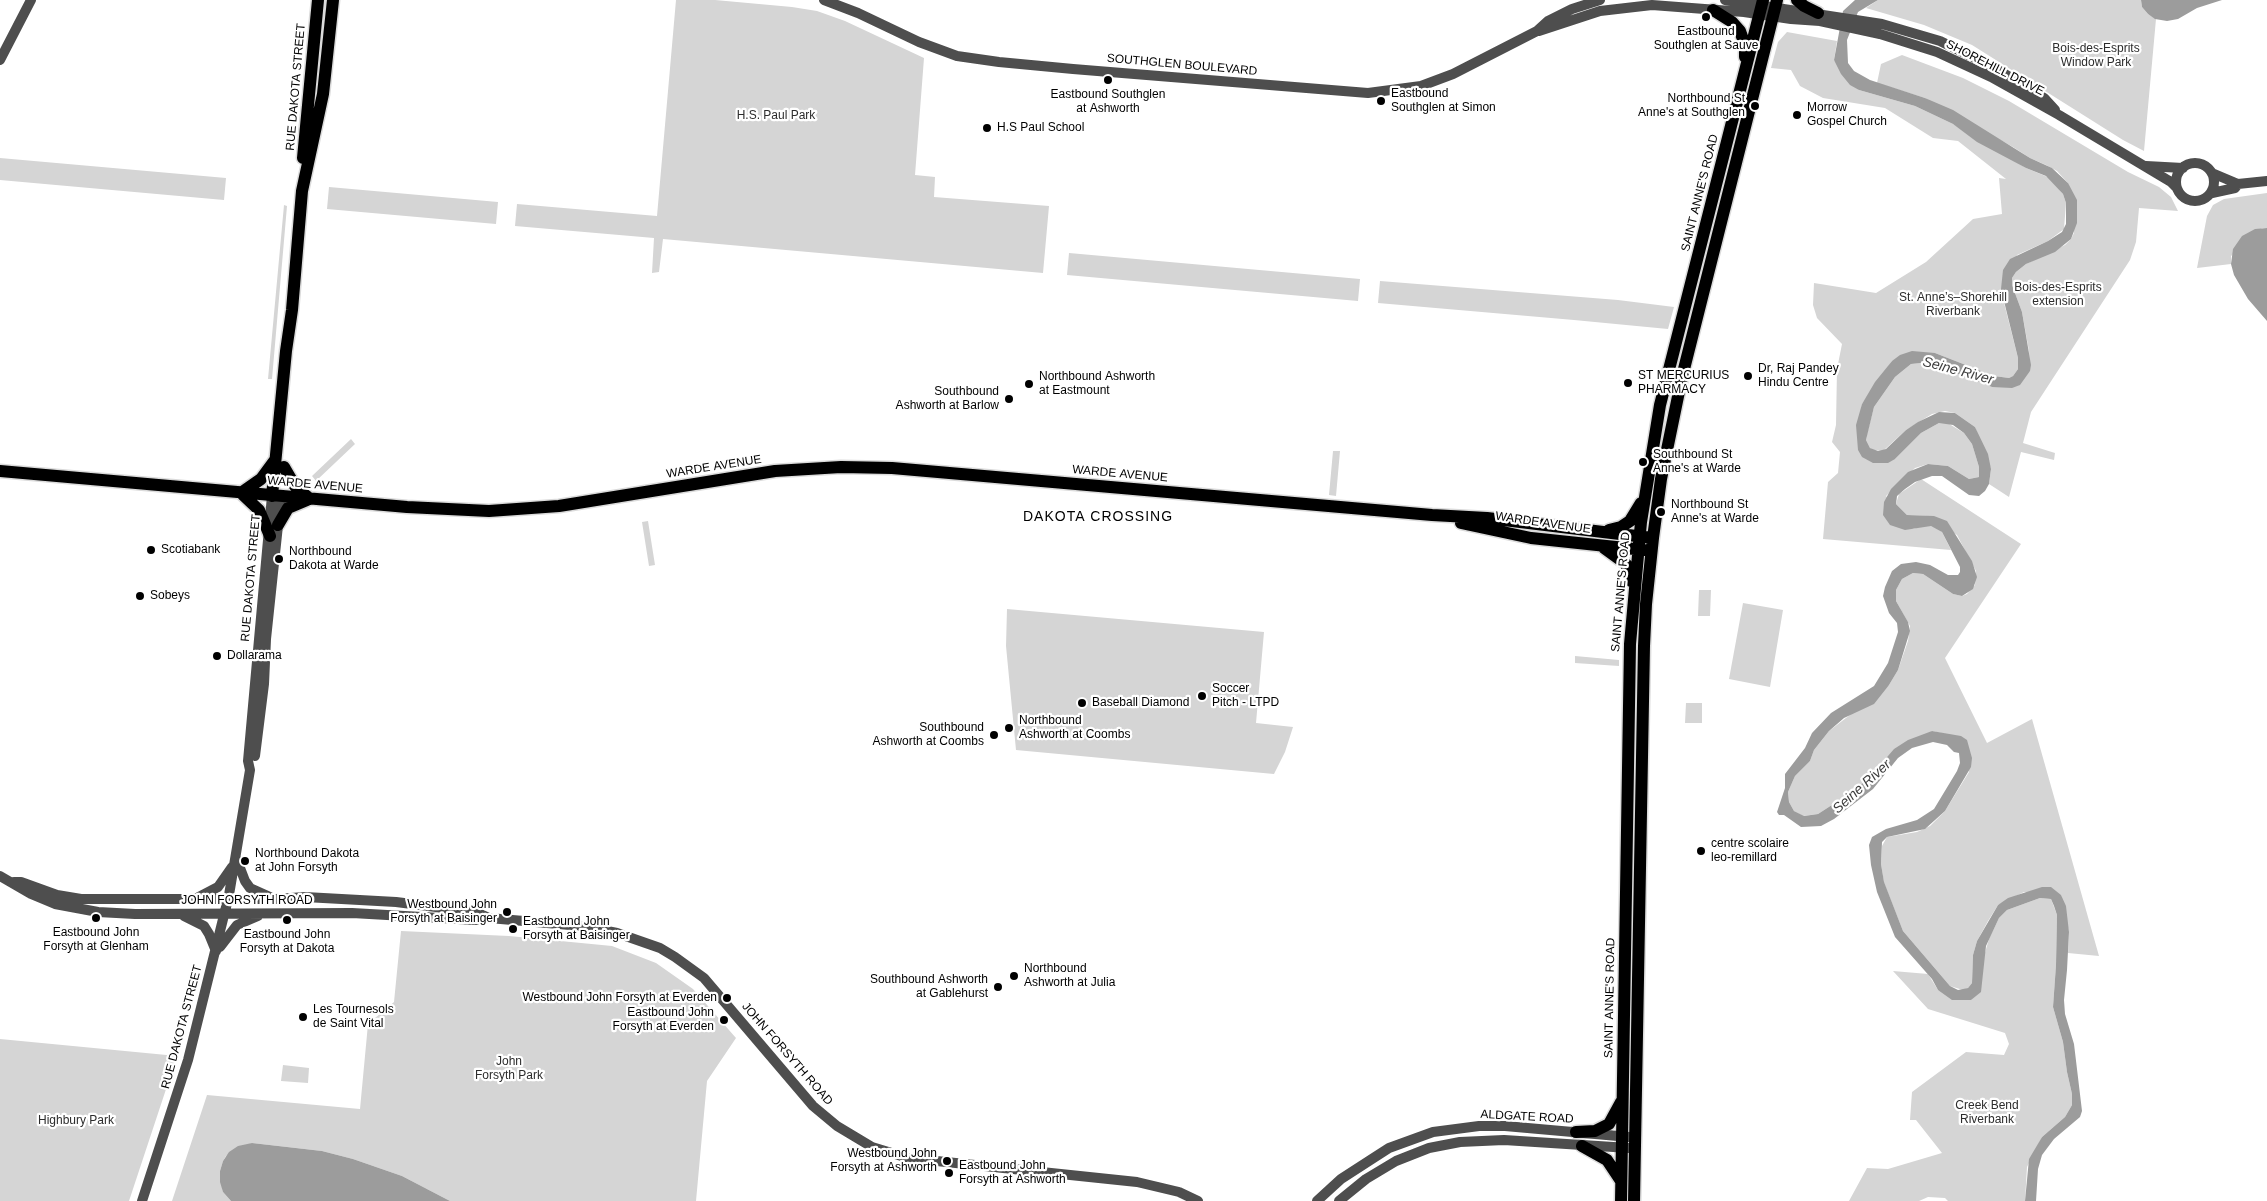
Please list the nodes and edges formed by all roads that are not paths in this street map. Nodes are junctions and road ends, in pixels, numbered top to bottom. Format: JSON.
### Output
{"nodes":[{"id":1,"x":31,"y":0,"type":"edge"},
{"id":2,"x":318,"y":0,"type":"edge"},
{"id":3,"x":333,"y":0,"type":"edge"},
{"id":4,"x":824,"y":0,"type":"edge"},
{"id":5,"x":1600,"y":0,"type":"edge"},
{"id":6,"x":1725,"y":0,"type":"edge"},
{"id":7,"x":1797,"y":0,"type":"edge"},
{"id":8,"x":1761,"y":7,"type":"edge"},
{"id":9,"x":1775,"y":8,"type":"edge"},
{"id":10,"x":1713,"y":10,"type":"junction"},
{"id":11,"x":1820,"y":16,"type":"junction"},
{"id":12,"x":1537,"y":31,"type":"junction"},
{"id":13,"x":0,"y":60,"type":"edge"},
{"id":14,"x":1746,"y":70,"type":"junction"},
{"id":15,"x":2143,"y":165,"type":"junction"},
{"id":16,"x":2182,"y":168,"type":"junction"},
{"id":17,"x":2212,"y":173,"type":"junction"},
{"id":18,"x":304,"y":176,"type":"junction"},
{"id":19,"x":2267,"y":181,"type":"edge"},
{"id":20,"x":2238,"y":184,"type":"junction"},
{"id":21,"x":2177,"y":188,"type":"junction"},
{"id":22,"x":2212,"y":193,"type":"junction"},
{"id":23,"x":280,"y":463,"type":"junction"},
{"id":24,"x":0,"y":471,"type":"edge"},
{"id":25,"x":241,"y":493,"type":"junction"},
{"id":26,"x":1645,"y":494,"type":"junction"},
{"id":27,"x":277,"y":496,"type":"junction"},
{"id":28,"x":310,"y":499,"type":"junction"},
{"id":29,"x":1432,"y":516,"type":"junction"},
{"id":30,"x":278,"y":525,"type":"junction"},
{"id":31,"x":1594,"y":531,"type":"junction"},
{"id":32,"x":270,"y":536,"type":"junction"},
{"id":33,"x":1639,"y":536,"type":"junction"},
{"id":34,"x":1653,"y":538,"type":"junction"},
{"id":35,"x":1600,"y":545,"type":"junction"},
{"id":36,"x":1638,"y":549,"type":"junction"},
{"id":37,"x":1652,"y":552,"type":"junction"},
{"id":38,"x":1634,"y":603,"type":"junction"},
{"id":39,"x":250,"y":770,"type":"junction"},
{"id":40,"x":236,"y":857,"type":"junction"},
{"id":41,"x":0,"y":876,"type":"edge"},
{"id":42,"x":12,"y":882,"type":"junction"},
{"id":43,"x":228,"y":899,"type":"junction"},
{"id":44,"x":276,"y":899,"type":"junction"},
{"id":45,"x":193,"y":900,"type":"junction"},
{"id":46,"x":264,"y":913,"type":"junction"},
{"id":47,"x":176,"y":914,"type":"junction"},
{"id":48,"x":225,"y":914,"type":"junction"},
{"id":49,"x":489,"y":918,"type":"junction"},
{"id":50,"x":216,"y":952,"type":"junction"},
{"id":51,"x":1623,"y":1100,"type":"junction"},
{"id":52,"x":1576,"y":1132,"type":"junction"},
{"id":53,"x":1622,"y":1142,"type":"junction"},
{"id":54,"x":1636,"y":1143,"type":"junction"},
{"id":55,"x":1582,"y":1146,"type":"junction"},
{"id":56,"x":1621,"y":1181,"type":"junction"},
{"id":57,"x":142,"y":1201,"type":"edge"},
{"id":58,"x":1198,"y":1201,"type":"edge"},
{"id":59,"x":1317,"y":1201,"type":"edge"},
{"id":60,"x":1338,"y":1201,"type":"edge"},
{"id":61,"x":1620,"y":1201,"type":"edge"},
{"id":62,"x":1634,"y":1201,"type":"edge"}],
"edges":[{"from":1,"to":13,"type":"street"},
{"from":2,"to":18,"type":"main road","name":"RUE DAKOTA STREET"},
{"from":3,"to":18,"type":"main road","name":"RUE DAKOTA STREET"},
{"from":4,"to":12,"type":"street","name":"SOUTHGLEN BOULEVARD"},
{"from":5,"to":12,"type":"street","name":"SOUTHGLEN BOULEVARD"},
{"from":6,"to":8,"type":"street","name":"SOUTHGLEN BOULEVARD"},
{"from":7,"to":11,"type":"main road"},
{"from":8,"to":9,"type":"street","name":"SOUTHGLEN BOULEVARD"},
{"from":8,"to":10,"type":"street","name":"SOUTHGLEN BOULEVARD"},
{"from":8,"to":14,"type":"main road","name":"SAINT ANNE'S ROAD"},
{"from":9,"to":11,"type":"street","name":"SHOREHILL DRIVE"},
{"from":9,"to":34,"type":"main road","name":"SAINT ANNE'S ROAD"},
{"from":10,"to":12,"type":"street","name":"SOUTHGLEN BOULEVARD"},
{"from":10,"to":14,"type":"main road"},
{"from":11,"to":15,"type":"street","name":"SHOREHILL DRIVE"},
{"from":14,"to":26,"type":"main road","name":"SAINT ANNE'S ROAD"},
{"from":15,"to":16,"type":"street","name":"SHOREHILL DRIVE"},
{"from":15,"to":21,"type":"street","name":"SHOREHILL DRIVE"},
{"from":16,"to":17,"type":"street"},
{"from":16,"to":21,"type":"street"},
{"from":17,"to":20,"type":"street"},
{"from":17,"to":22,"type":"street"},
{"from":18,"to":23,"type":"main road","name":"RUE DAKOTA STREET"},
{"from":19,"to":20,"type":"street"},
{"from":20,"to":22,"type":"street"},
{"from":21,"to":22,"type":"street"},
{"from":23,"to":25,"type":"main road"},
{"from":23,"to":27,"type":"main road","name":"RUE DAKOTA STREET"},
{"from":23,"to":28,"type":"main road"},
{"from":24,"to":25,"type":"main road","name":"WARDE AVENUE"},
{"from":25,"to":27,"type":"main road","name":"WARDE AVENUE"},
{"from":25,"to":32,"type":"main road"},
{"from":26,"to":31,"type":"main road"},
{"from":26,"to":33,"type":"main road","name":"SAINT ANNE'S ROAD"},
{"from":27,"to":28,"type":"main road","name":"WARDE AVENUE"},
{"from":27,"to":30,"type":"street","name":"RUE DAKOTA STREET"},
{"from":27,"to":32,"type":"street","name":"RUE DAKOTA STREET"},
{"from":28,"to":29,"type":"main road","name":"WARDE AVENUE"},
{"from":28,"to":30,"type":"main road"},
{"from":29,"to":31,"type":"main road","name":"WARDE AVENUE"},
{"from":29,"to":35,"type":"main road","name":"WARDE AVENUE"},
{"from":30,"to":39,"type":"street","name":"RUE DAKOTA STREET"},
{"from":31,"to":33,"type":"main road","name":"WARDE AVENUE"},
{"from":32,"to":39,"type":"street","name":"RUE DAKOTA STREET"},
{"from":33,"to":34,"type":"main road","name":"WARDE AVENUE"},
{"from":33,"to":36,"type":"main road","name":"SAINT ANNE'S ROAD"},
{"from":34,"to":37,"type":"main road","name":"SAINT ANNE'S ROAD"},
{"from":35,"to":36,"type":"main road","name":"WARDE AVENUE"},
{"from":35,"to":38,"type":"main road"},
{"from":36,"to":37,"type":"main road","name":"WARDE AVENUE"},
{"from":36,"to":38,"type":"main road","name":"SAINT ANNE'S ROAD"},
{"from":37,"to":54,"type":"main road","name":"SAINT ANNE'S ROAD"},
{"from":38,"to":51,"type":"main road","name":"SAINT ANNE'S ROAD"},
{"from":39,"to":40,"type":"street","name":"RUE DAKOTA STREET"},
{"from":40,"to":43,"type":"street","name":"RUE DAKOTA STREET"},
{"from":40,"to":44,"type":"street"},
{"from":40,"to":45,"type":"street"},
{"from":41,"to":42,"type":"street","name":"JOHN FORSYTH ROAD"},
{"from":42,"to":45,"type":"street","name":"JOHN FORSYTH ROAD"},
{"from":42,"to":47,"type":"street","name":"JOHN FORSYTH ROAD"},
{"from":43,"to":44,"type":"street","name":"JOHN FORSYTH ROAD"},
{"from":43,"to":45,"type":"street","name":"JOHN FORSYTH ROAD"},
{"from":43,"to":48,"type":"street","name":"RUE DAKOTA STREET"},
{"from":44,"to":49,"type":"street","name":"JOHN FORSYTH ROAD"},
{"from":46,"to":48,"type":"street","name":"JOHN FORSYTH ROAD"},
{"from":46,"to":49,"type":"street","name":"JOHN FORSYTH ROAD"},
{"from":46,"to":50,"type":"street"},
{"from":47,"to":48,"type":"street","name":"JOHN FORSYTH ROAD"},
{"from":47,"to":50,"type":"street"},
{"from":48,"to":50,"type":"street","name":"RUE DAKOTA STREET"},
{"from":49,"to":58,"type":"street","name":"JOHN FORSYTH ROAD"},
{"from":50,"to":57,"type":"street","name":"RUE DAKOTA STREET"},
{"from":51,"to":52,"type":"main road"},
{"from":51,"to":53,"type":"main road","name":"SAINT ANNE'S ROAD"},
{"from":52,"to":53,"type":"street","name":"ALDGATE ROAD"},
{"from":52,"to":59,"type":"street","name":"ALDGATE ROAD"},
{"from":53,"to":54,"type":"street","name":"ALDGATE ROAD"},
{"from":53,"to":55,"type":"street","name":"ALDGATE ROAD"},
{"from":53,"to":56,"type":"main road","name":"SAINT ANNE'S ROAD"},
{"from":54,"to":62,"type":"main road","name":"SAINT ANNE'S ROAD"},
{"from":55,"to":56,"type":"main road"},
{"from":55,"to":60,"type":"street","name":"ALDGATE ROAD"},
{"from":56,"to":61,"type":"main road","name":"SAINT ANNE'S ROAD"}]}
